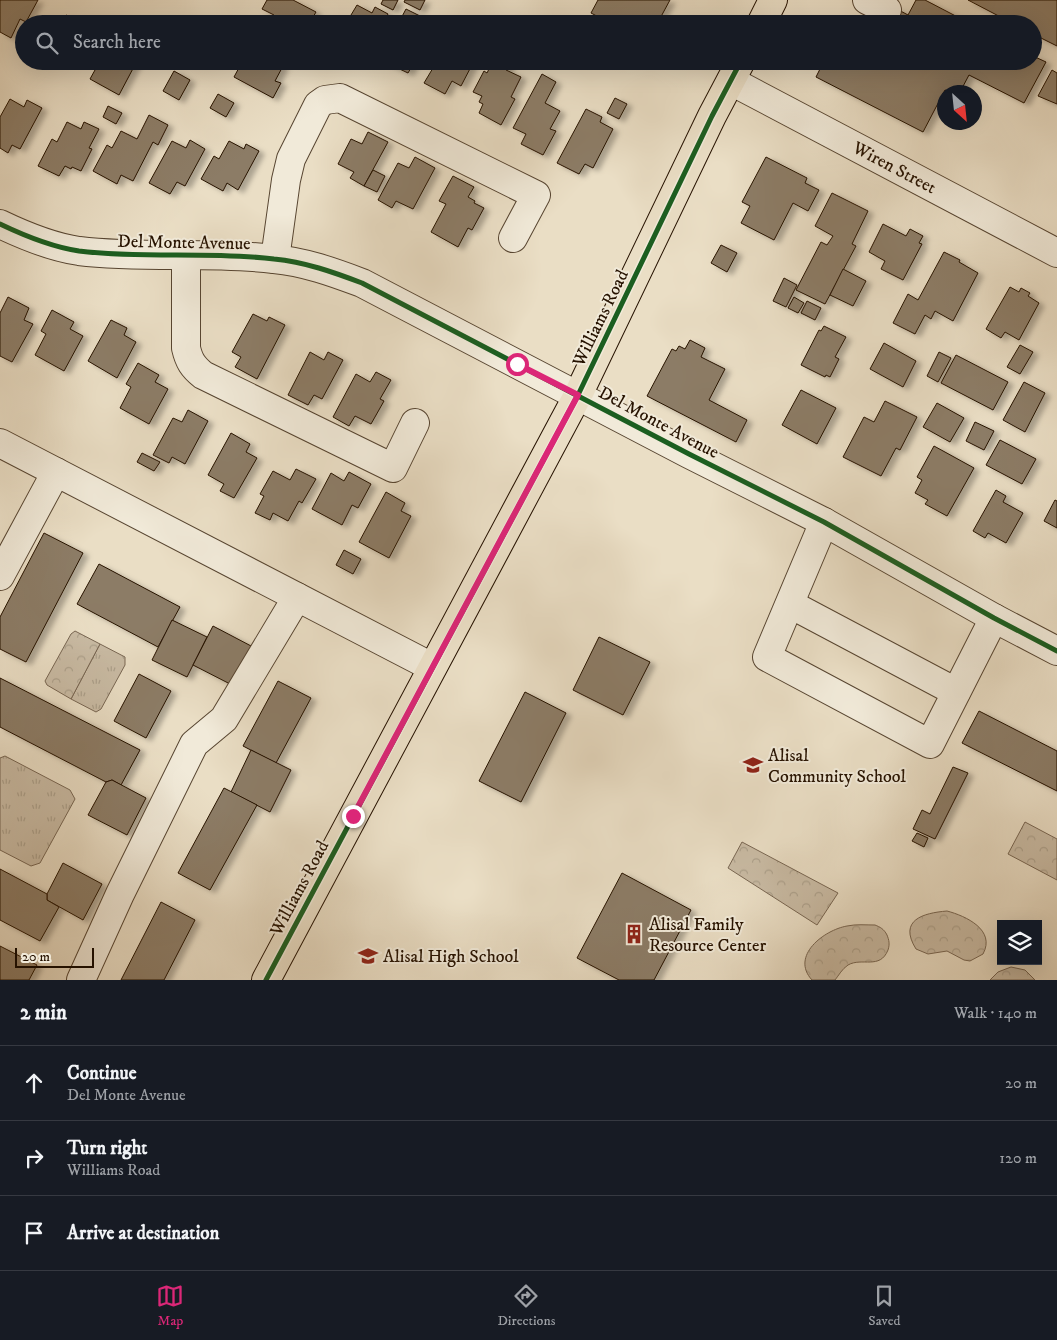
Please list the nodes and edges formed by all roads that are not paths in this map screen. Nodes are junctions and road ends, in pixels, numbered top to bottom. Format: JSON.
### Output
{"nodes":[{"id":1,"x":773,"y":0,"type":"edge"},
{"id":2,"x":766,"y":15,"type":"edge"},
{"id":3,"x":736,"y":71,"type":"edge"},
{"id":4,"x":0,"y":224,"type":"edge"},
{"id":5,"x":513,"y":238,"type":"dead end"},
{"id":6,"x":1057,"y":254,"type":"edge"},
{"id":7,"x":186,"y":255,"type":"junction"},
{"id":8,"x":275,"y":259,"type":"junction"},
{"id":9,"x":578,"y":395,"type":"junction"},
{"id":10,"x":415,"y":423,"type":"dead end"},
{"id":11,"x":0,"y":443,"type":"edge"},
{"id":12,"x":56,"y":472,"type":"junction"},
{"id":13,"x":824,"y":522,"type":"junction"},
{"id":14,"x":0,"y":576,"type":"edge"},
{"id":15,"x":297,"y":597,"type":"junction"},
{"id":16,"x":790,"y":604,"type":"junction"},
{"id":17,"x":994,"y":618,"type":"junction"},
{"id":18,"x":1057,"y":651,"type":"edge"},
{"id":19,"x":432,"y":667,"type":"junction"},
{"id":20,"x":956,"y":692,"type":"junction"},
{"id":21,"x":81,"y":980,"type":"edge"},
{"id":22,"x":266,"y":980,"type":"edge"}],
"edges":[{"from":1,"to":2,"type":"main road"},
{"from":3,"to":6,"type":"street","name":"Wiren Street"},
{"from":3,"to":9,"type":"main road","name":"Williams Road"},
{"from":4,"to":7,"type":"street","name":"Del Monte Avenue"},
{"from":5,"to":8,"type":"street"},
{"from":7,"to":8,"type":"street","name":"Del Monte Avenue"},
{"from":7,"to":10,"type":"street"},
{"from":8,"to":9,"type":"street","name":"Del Monte Avenue"},
{"from":9,"to":13,"type":"street","name":"Del Monte Avenue"},
{"from":9,"to":19,"type":"main road","name":"Williams Road"},
{"from":11,"to":12,"type":"street"},
{"from":12,"to":14,"type":"street"},
{"from":12,"to":15,"type":"street"},
{"from":13,"to":16,"type":"street"},
{"from":13,"to":17,"type":"street","name":"Del Monte Avenue"},
{"from":15,"to":19,"type":"street"},
{"from":15,"to":21,"type":"street"},
{"from":16,"to":20,"type":"street"},
{"from":16,"to":20,"type":"street"},
{"from":17,"to":18,"type":"street","name":"Del Monte Avenue"},
{"from":17,"to":20,"type":"street"},
{"from":19,"to":22,"type":"main road","name":"Williams Road"}]}
